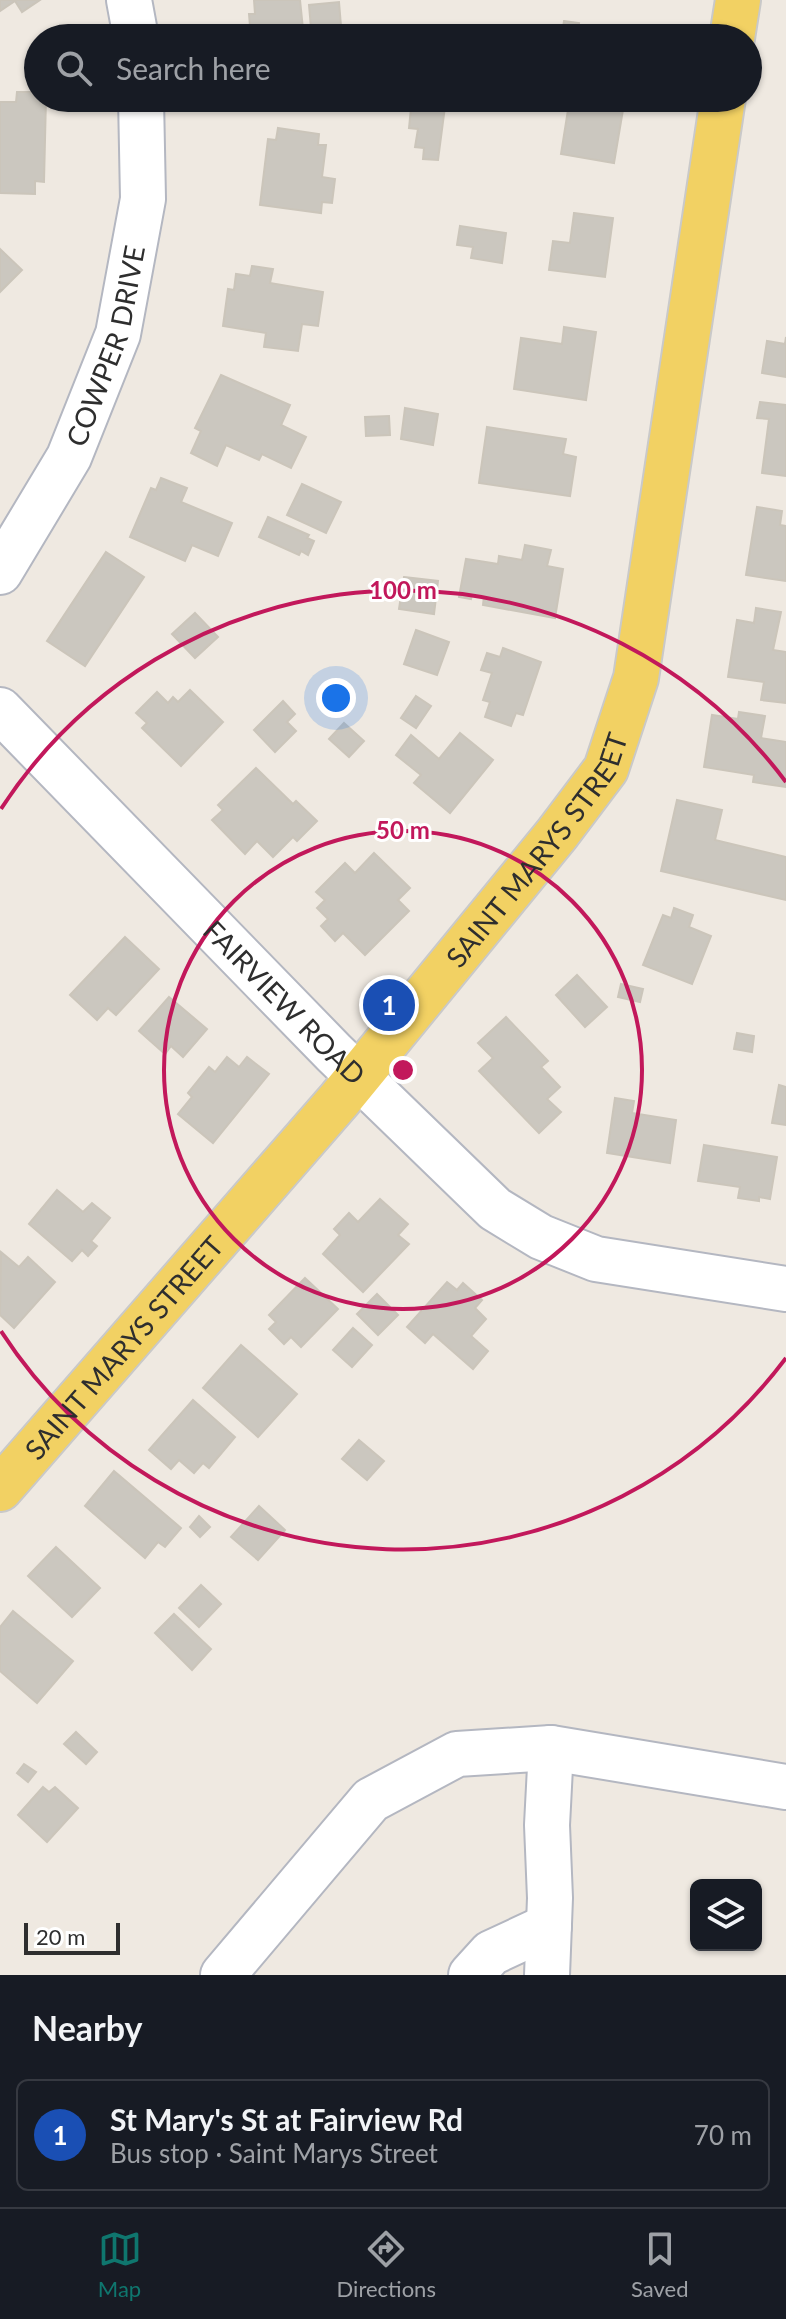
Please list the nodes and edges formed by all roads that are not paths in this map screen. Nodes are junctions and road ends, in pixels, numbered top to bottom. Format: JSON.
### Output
{"nodes":[{"id":1,"x":129,"y":0,"type":"edge"},
{"id":2,"x":738,"y":0,"type":"edge"},
{"id":3,"x":133,"y":24,"type":"edge"},
{"id":4,"x":734,"y":24,"type":"edge"},
{"id":5,"x":141,"y":112,"type":"edge"},
{"id":6,"x":721,"y":112,"type":"edge"},
{"id":7,"x":0,"y":572,"type":"edge"},
{"id":8,"x":0,"y":710,"type":"edge"},
{"id":9,"x":359,"y":1076,"type":"junction"},
{"id":10,"x":786,"y":1289,"type":"edge"},
{"id":11,"x":0,"y":1489,"type":"edge"},
{"id":12,"x":551,"y":1748,"type":"junction"},
{"id":13,"x":786,"y":1787,"type":"edge"},
{"id":14,"x":549,"y":1926,"type":"junction"},
{"id":15,"x":223,"y":1975,"type":"edge"},
{"id":16,"x":471,"y":1975,"type":"edge"},
{"id":17,"x":547,"y":1975,"type":"edge"}],
"edges":[{"from":1,"to":3,"type":"street"},
{"from":2,"to":4,"type":"main road"},
{"from":5,"to":7,"type":"street","name":"COWPER DRIVE"},
{"from":6,"to":9,"type":"main road","name":"SAINT MARYS STREET"},
{"from":8,"to":9,"type":"street","name":"FAIRVIEW ROAD"},
{"from":9,"to":10,"type":"street","name":"FAIRVIEW ROAD"},
{"from":9,"to":11,"type":"main road","name":"SAINT MARYS STREET"},
{"from":12,"to":13,"type":"street"},
{"from":12,"to":14,"type":"street"},
{"from":12,"to":15,"type":"street"},
{"from":14,"to":16,"type":"street"},
{"from":14,"to":17,"type":"street"}]}
